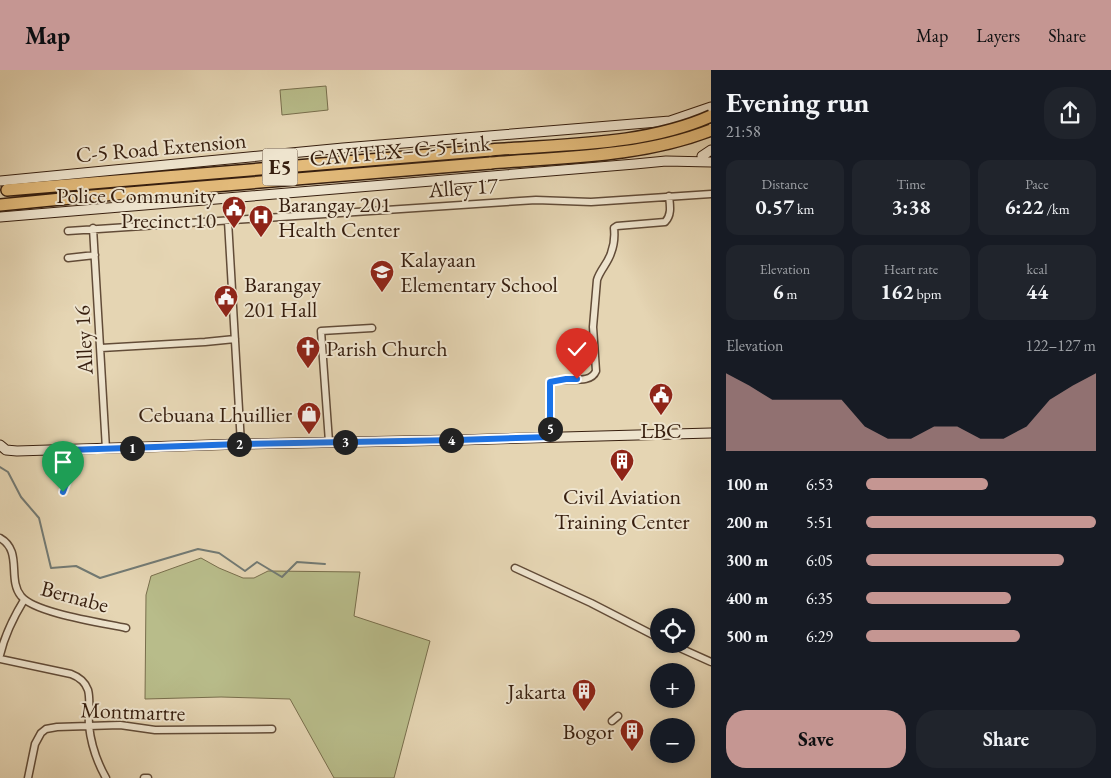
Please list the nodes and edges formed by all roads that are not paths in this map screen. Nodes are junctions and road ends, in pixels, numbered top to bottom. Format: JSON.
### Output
{"nodes":[{"id":1,"x":711,"y":107,"type":"edge"},
{"id":2,"x":711,"y":116,"type":"edge"},
{"id":3,"x":670,"y":121,"type":"junction"},
{"id":4,"x":711,"y":130,"type":"edge"},
{"id":5,"x":711,"y":134,"type":"edge"},
{"id":6,"x":711,"y":150,"type":"edge"},
{"id":7,"x":706,"y":156,"type":"edge"},
{"id":8,"x":666,"y":161,"type":"junction"},
{"id":9,"x":711,"y":162,"type":"edge"},
{"id":10,"x":3,"y":186,"type":"edge"},
{"id":11,"x":711,"y":194,"type":"edge"},
{"id":12,"x":670,"y":196,"type":"junction"},
{"id":13,"x":0,"y":205,"type":"edge"},
{"id":14,"x":0,"y":217,"type":"edge"},
{"id":15,"x":228,"y":221,"type":"junction"},
{"id":16,"x":93,"y":228,"type":"junction"},
{"id":17,"x":68,"y":230,"type":"dead end"},
{"id":18,"x":95,"y":255,"type":"junction"},
{"id":19,"x":68,"y":258,"type":"dead end"},
{"id":20,"x":372,"y":328,"type":"dead end"},
{"id":21,"x":235,"y":339,"type":"junction"},
{"id":22,"x":101,"y":348,"type":"junction"},
{"id":23,"x":711,"y":433,"type":"edge"},
{"id":24,"x":550,"y":437,"type":"junction"},
{"id":25,"x":329,"y":442,"type":"junction"},
{"id":26,"x":241,"y":444,"type":"junction"},
{"id":27,"x":2,"y":449,"type":"edge"},
{"id":28,"x":106,"y":449,"type":"junction"},
{"id":29,"x":69,"y":450,"type":"junction"},
{"id":30,"x":63,"y":492,"type":"dead end"},
{"id":31,"x":0,"y":538,"type":"edge"},
{"id":32,"x":515,"y":568,"type":"dead end"},
{"id":33,"x":24,"y":600,"type":"junction"},
{"id":34,"x":126,"y":628,"type":"dead end"},
{"id":35,"x":650,"y":633,"type":"edge"},
{"id":36,"x":690,"y":653,"type":"edge"},
{"id":37,"x":0,"y":655,"type":"edge"},
{"id":38,"x":0,"y":660,"type":"edge"},
{"id":39,"x":711,"y":662,"type":"edge"},
{"id":40,"x":618,"y":716,"type":"dead end"},
{"id":41,"x":612,"y":721,"type":"dead end"},
{"id":42,"x":89,"y":726,"type":"junction"},
{"id":43,"x":272,"y":729,"type":"dead end"},
{"id":44,"x":28,"y":778,"type":"edge"},
{"id":45,"x":106,"y":778,"type":"edge"}],
"edges":[{"from":1,"to":3,"type":"main road","name":"C-5 Road Extension"},
{"from":2,"to":10,"type":"highway","name":"CAVITEX–C-5 Link","number":"E5","bridge":true},
{"from":3,"to":5,"type":"main road"},
{"from":3,"to":10,"type":"main road","name":"C-5 Road Extension"},
{"from":4,"to":13,"type":"highway","name":"CAVITEX–C-5 Link","number":"E5","bridge":true},
{"from":6,"to":7,"type":"main road"},
{"from":7,"to":8,"type":"main road"},
{"from":8,"to":9,"type":"main road"},
{"from":8,"to":14,"type":"main road"},
{"from":11,"to":12,"type":"street","name":"Alley 17"},
{"from":12,"to":15,"type":"street","name":"Alley 17"},
{"from":12,"to":24,"type":"street"},
{"from":15,"to":16,"type":"street","name":"Alley 17"},
{"from":15,"to":21,"type":"street"},
{"from":16,"to":17,"type":"street","name":"Alley 17"},
{"from":16,"to":18,"type":"street","name":"Alley 16"},
{"from":18,"to":19,"type":"street"},
{"from":18,"to":22,"type":"street","name":"Alley 16"},
{"from":20,"to":25,"type":"street"},
{"from":21,"to":22,"type":"street"},
{"from":21,"to":26,"type":"street"},
{"from":22,"to":28,"type":"street","name":"Alley 16"},
{"from":23,"to":24,"type":"main road"},
{"from":24,"to":25,"type":"main road"},
{"from":25,"to":26,"type":"main road"},
{"from":26,"to":28,"type":"main road"},
{"from":27,"to":29,"type":"main road"},
{"from":28,"to":29,"type":"main road"},
{"from":29,"to":30,"type":"street"},
{"from":31,"to":33,"type":"street","name":"Bernabe"},
{"from":32,"to":35,"type":"street"},
{"from":33,"to":34,"type":"street","name":"Bernabe"},
{"from":33,"to":37,"type":"street"},
{"from":36,"to":39,"type":"street"},
{"from":38,"to":42,"type":"street"},
{"from":40,"to":41,"type":"street"},
{"from":42,"to":43,"type":"street","name":"Montmartre"},
{"from":42,"to":44,"type":"street","name":"Montmartre"},
{"from":42,"to":45,"type":"street"}]}
